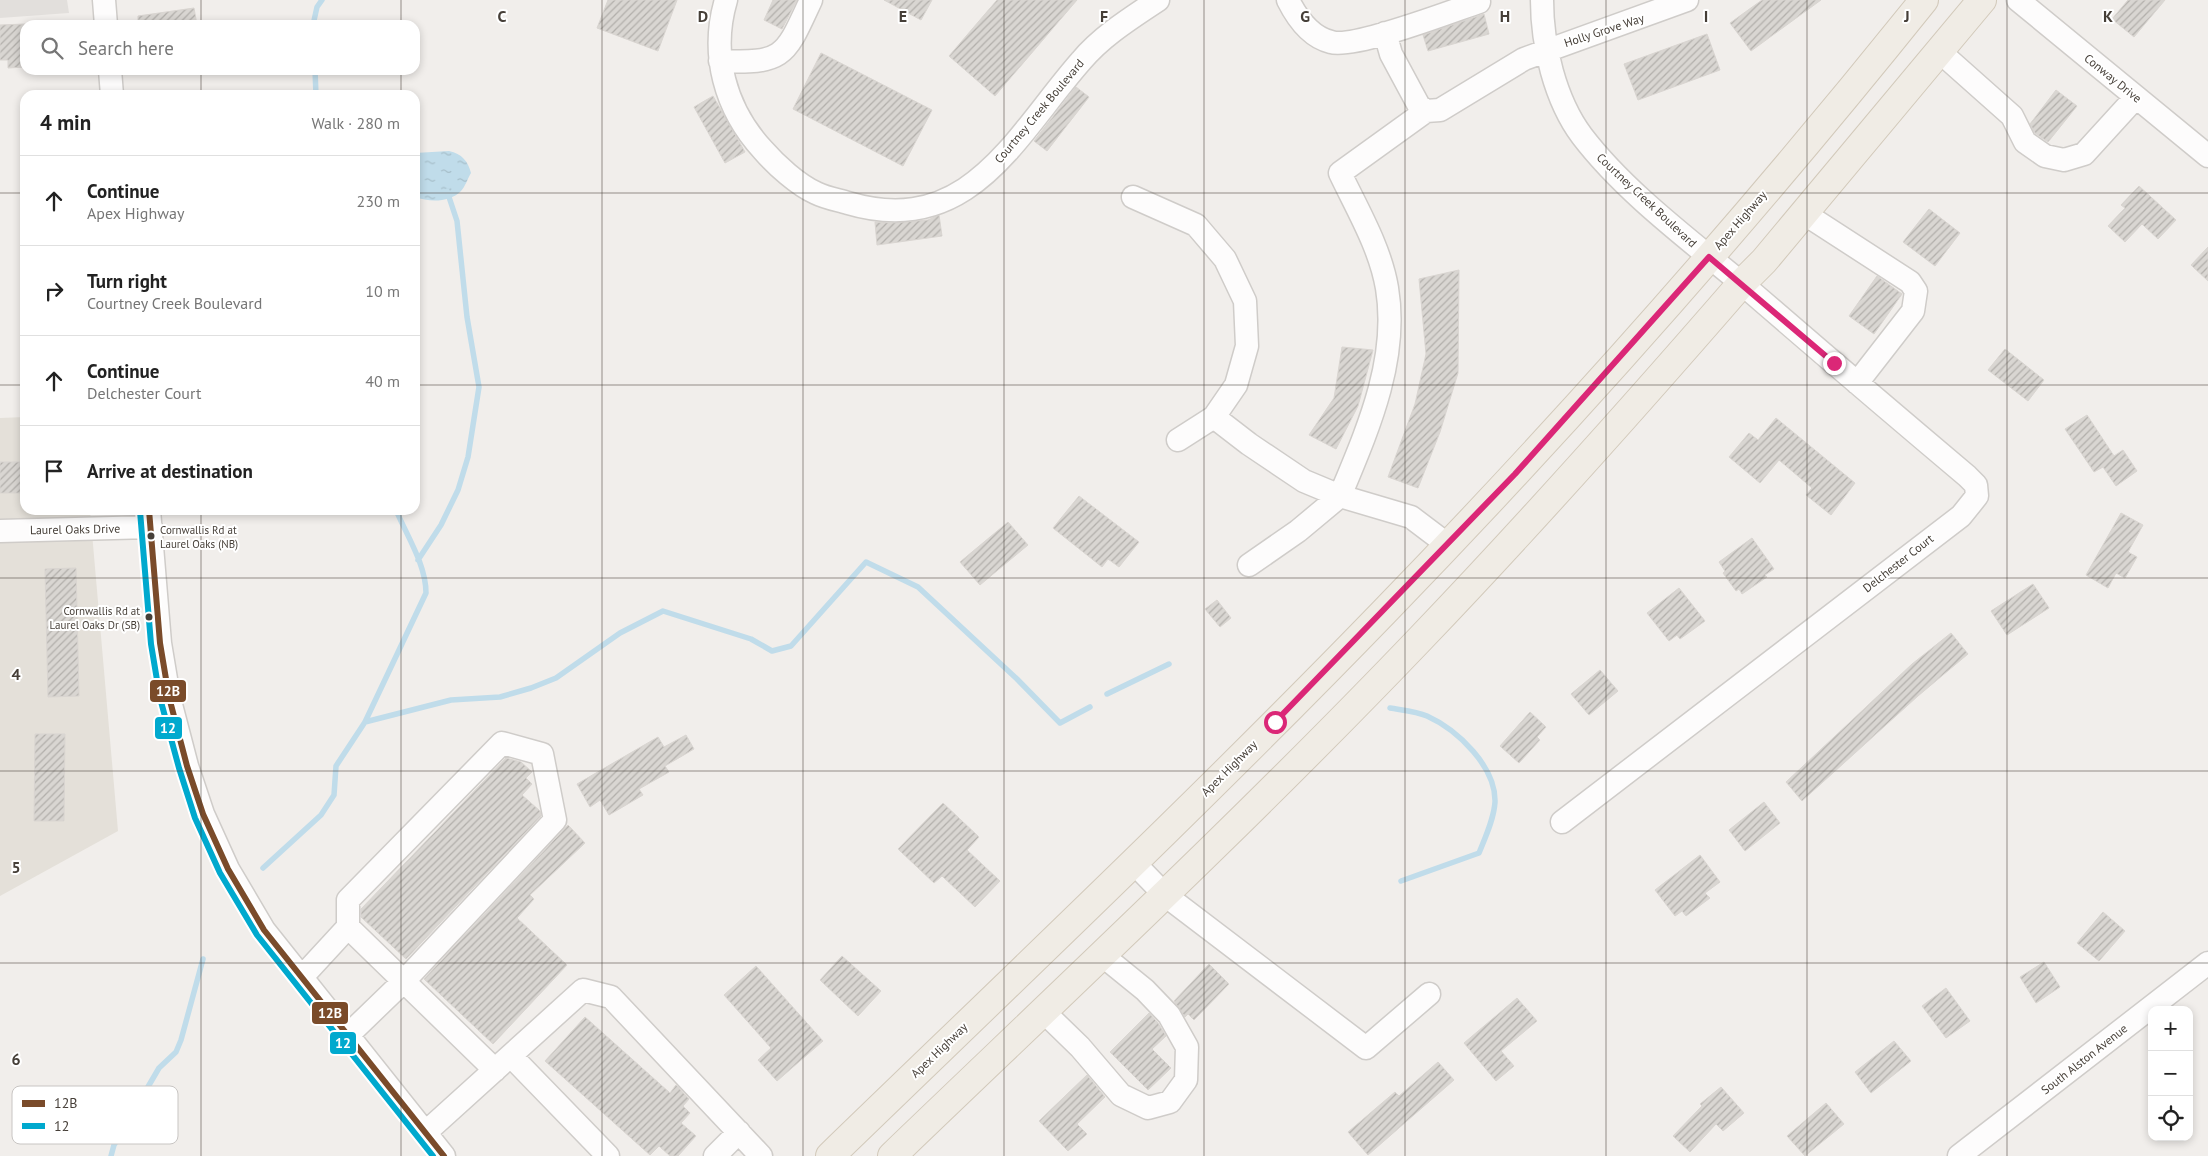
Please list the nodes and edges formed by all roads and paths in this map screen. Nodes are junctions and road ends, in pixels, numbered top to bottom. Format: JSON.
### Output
{"nodes":[{"id":1,"x":104,"y":0,"type":"edge"},
{"id":2,"x":726,"y":0,"type":"edge"},
{"id":3,"x":811,"y":0,"type":"edge"},
{"id":4,"x":1158,"y":0,"type":"edge"},
{"id":5,"x":1288,"y":0,"type":"edge"},
{"id":6,"x":1542,"y":0,"type":"edge"},
{"id":7,"x":1687,"y":0,"type":"edge"},
{"id":8,"x":1924,"y":0,"type":"edge"},
{"id":9,"x":1982,"y":0,"type":"edge"},
{"id":10,"x":2018,"y":0,"type":"edge"},
{"id":11,"x":1480,"y":2,"type":"dead end"},
{"id":12,"x":106,"y":20,"type":"edge"},
{"id":13,"x":1385,"y":33,"type":"junction"},
{"id":14,"x":1548,"y":49,"type":"junction"},
{"id":15,"x":1940,"y":52,"type":"junction"},
{"id":16,"x":720,"y":61,"type":"junction"},
{"id":17,"x":110,"y":75,"type":"edge"},
{"id":18,"x":112,"y":90,"type":"edge"},
{"id":19,"x":2136,"y":97,"type":"junction"},
{"id":20,"x":1426,"y":111,"type":"junction"},
{"id":21,"x":2208,"y":156,"type":"edge"},
{"id":22,"x":1133,"y":197,"type":"dead end"},
{"id":23,"x":1805,"y":214,"type":"junction"},
{"id":24,"x":1709,"y":257,"type":"junction"},
{"id":25,"x":1741,"y":284,"type":"junction"},
{"id":26,"x":1857,"y":383,"type":"junction"},
{"id":27,"x":1214,"y":417,"type":"junction"},
{"id":28,"x":1178,"y":440,"type":"dead end"},
{"id":29,"x":1340,"y":496,"type":"junction"},
{"id":30,"x":150,"y":519,"type":"edge"},
{"id":31,"x":0,"y":531,"type":"edge"},
{"id":32,"x":1448,"y":544,"type":"junction"},
{"id":33,"x":1249,"y":565,"type":"dead end"},
{"id":34,"x":1562,"y":822,"type":"dead end"},
{"id":35,"x":1134,"y":863,"type":"junction"},
{"id":36,"x":1165,"y":895,"type":"junction"},
{"id":37,"x":348,"y":926,"type":"junction"},
{"id":38,"x":1104,"y":953,"type":"junction"},
{"id":39,"x":2208,"y":963,"type":"edge"},
{"id":40,"x":301,"y":978,"type":"junction"},
{"id":41,"x":405,"y":980,"type":"junction"},
{"id":42,"x":1429,"y":994,"type":"dead end"},
{"id":43,"x":1043,"y":1011,"type":"junction"},
{"id":44,"x":347,"y":1036,"type":"junction"},
{"id":45,"x":503,"y":1063,"type":"junction"},
{"id":46,"x":739,"y":1132,"type":"junction"},
{"id":47,"x":425,"y":1133,"type":"junction"},
{"id":48,"x":444,"y":1156,"type":"edge"},
{"id":49,"x":608,"y":1156,"type":"edge"},
{"id":50,"x":715,"y":1156,"type":"edge"},
{"id":51,"x":761,"y":1156,"type":"edge"},
{"id":52,"x":830,"y":1156,"type":"edge"},
{"id":53,"x":892,"y":1156,"type":"edge"},
{"id":54,"x":1959,"y":1156,"type":"edge"}],
"edges":[{"from":1,"to":12,"type":"street"},
{"from":2,"to":16,"type":"street","name":"Courtney Creek Boulevard"},
{"from":3,"to":16,"type":"street"},
{"from":4,"to":16,"type":"street","name":"Courtney Creek Boulevard"},
{"from":5,"to":13,"type":"street"},
{"from":6,"to":14,"type":"street","name":"Courtney Creek Boulevard"},
{"from":7,"to":14,"type":"street","name":"Holly Grove Way"},
{"from":8,"to":24,"type":"main road","name":"Apex Highway"},
{"from":9,"to":15,"type":"main road"},
{"from":10,"to":19,"type":"street","name":"Conway Drive"},
{"from":11,"to":13,"type":"street"},
{"from":13,"to":20,"type":"street"},
{"from":14,"to":20,"type":"street"},
{"from":14,"to":24,"type":"street","name":"Courtney Creek Boulevard"},
{"from":15,"to":19,"type":"street"},
{"from":15,"to":23,"type":"main road"},
{"from":17,"to":18,"type":"street"},
{"from":19,"to":21,"type":"street","name":"Conway Drive"},
{"from":20,"to":29,"type":"street"},
{"from":22,"to":27,"type":"street"},
{"from":23,"to":25,"type":"main road"},
{"from":23,"to":26,"type":"street"},
{"from":24,"to":25,"type":"street","name":"Courtney Creek Boulevard"},
{"from":24,"to":32,"type":"main road","name":"Apex Highway"},
{"from":25,"to":26,"type":"street","name":"Delchester Court"},
{"from":25,"to":36,"type":"main road"},
{"from":26,"to":34,"type":"street","name":"Delchester Court"},
{"from":27,"to":28,"type":"street"},
{"from":27,"to":29,"type":"street"},
{"from":29,"to":32,"type":"street"},
{"from":29,"to":33,"type":"street"},
{"from":30,"to":31,"type":"street","name":"Laurel Oaks Drive"},
{"from":30,"to":40,"type":"street"},
{"from":32,"to":35,"type":"main road","name":"Apex Highway"},
{"from":35,"to":36,"type":"street"},
{"from":35,"to":52,"type":"main road","name":"Apex Highway"},
{"from":36,"to":38,"type":"main road"},
{"from":36,"to":42,"type":"street"},
{"from":37,"to":40,"type":"street"},
{"from":37,"to":41,"type":"street"},
{"from":37,"to":41,"type":"street"},
{"from":38,"to":43,"type":"main road"},
{"from":38,"to":43,"type":"street"},
{"from":39,"to":54,"type":"street","name":"South Alston Avenue"},
{"from":40,"to":44,"type":"street"},
{"from":41,"to":44,"type":"street"},
{"from":41,"to":45,"type":"street"},
{"from":43,"to":53,"type":"main road"},
{"from":44,"to":47,"type":"street"},
{"from":45,"to":46,"type":"street"},
{"from":45,"to":47,"type":"street"},
{"from":45,"to":49,"type":"street"},
{"from":46,"to":50,"type":"street"},
{"from":46,"to":51,"type":"street"},
{"from":47,"to":48,"type":"street"}]}
